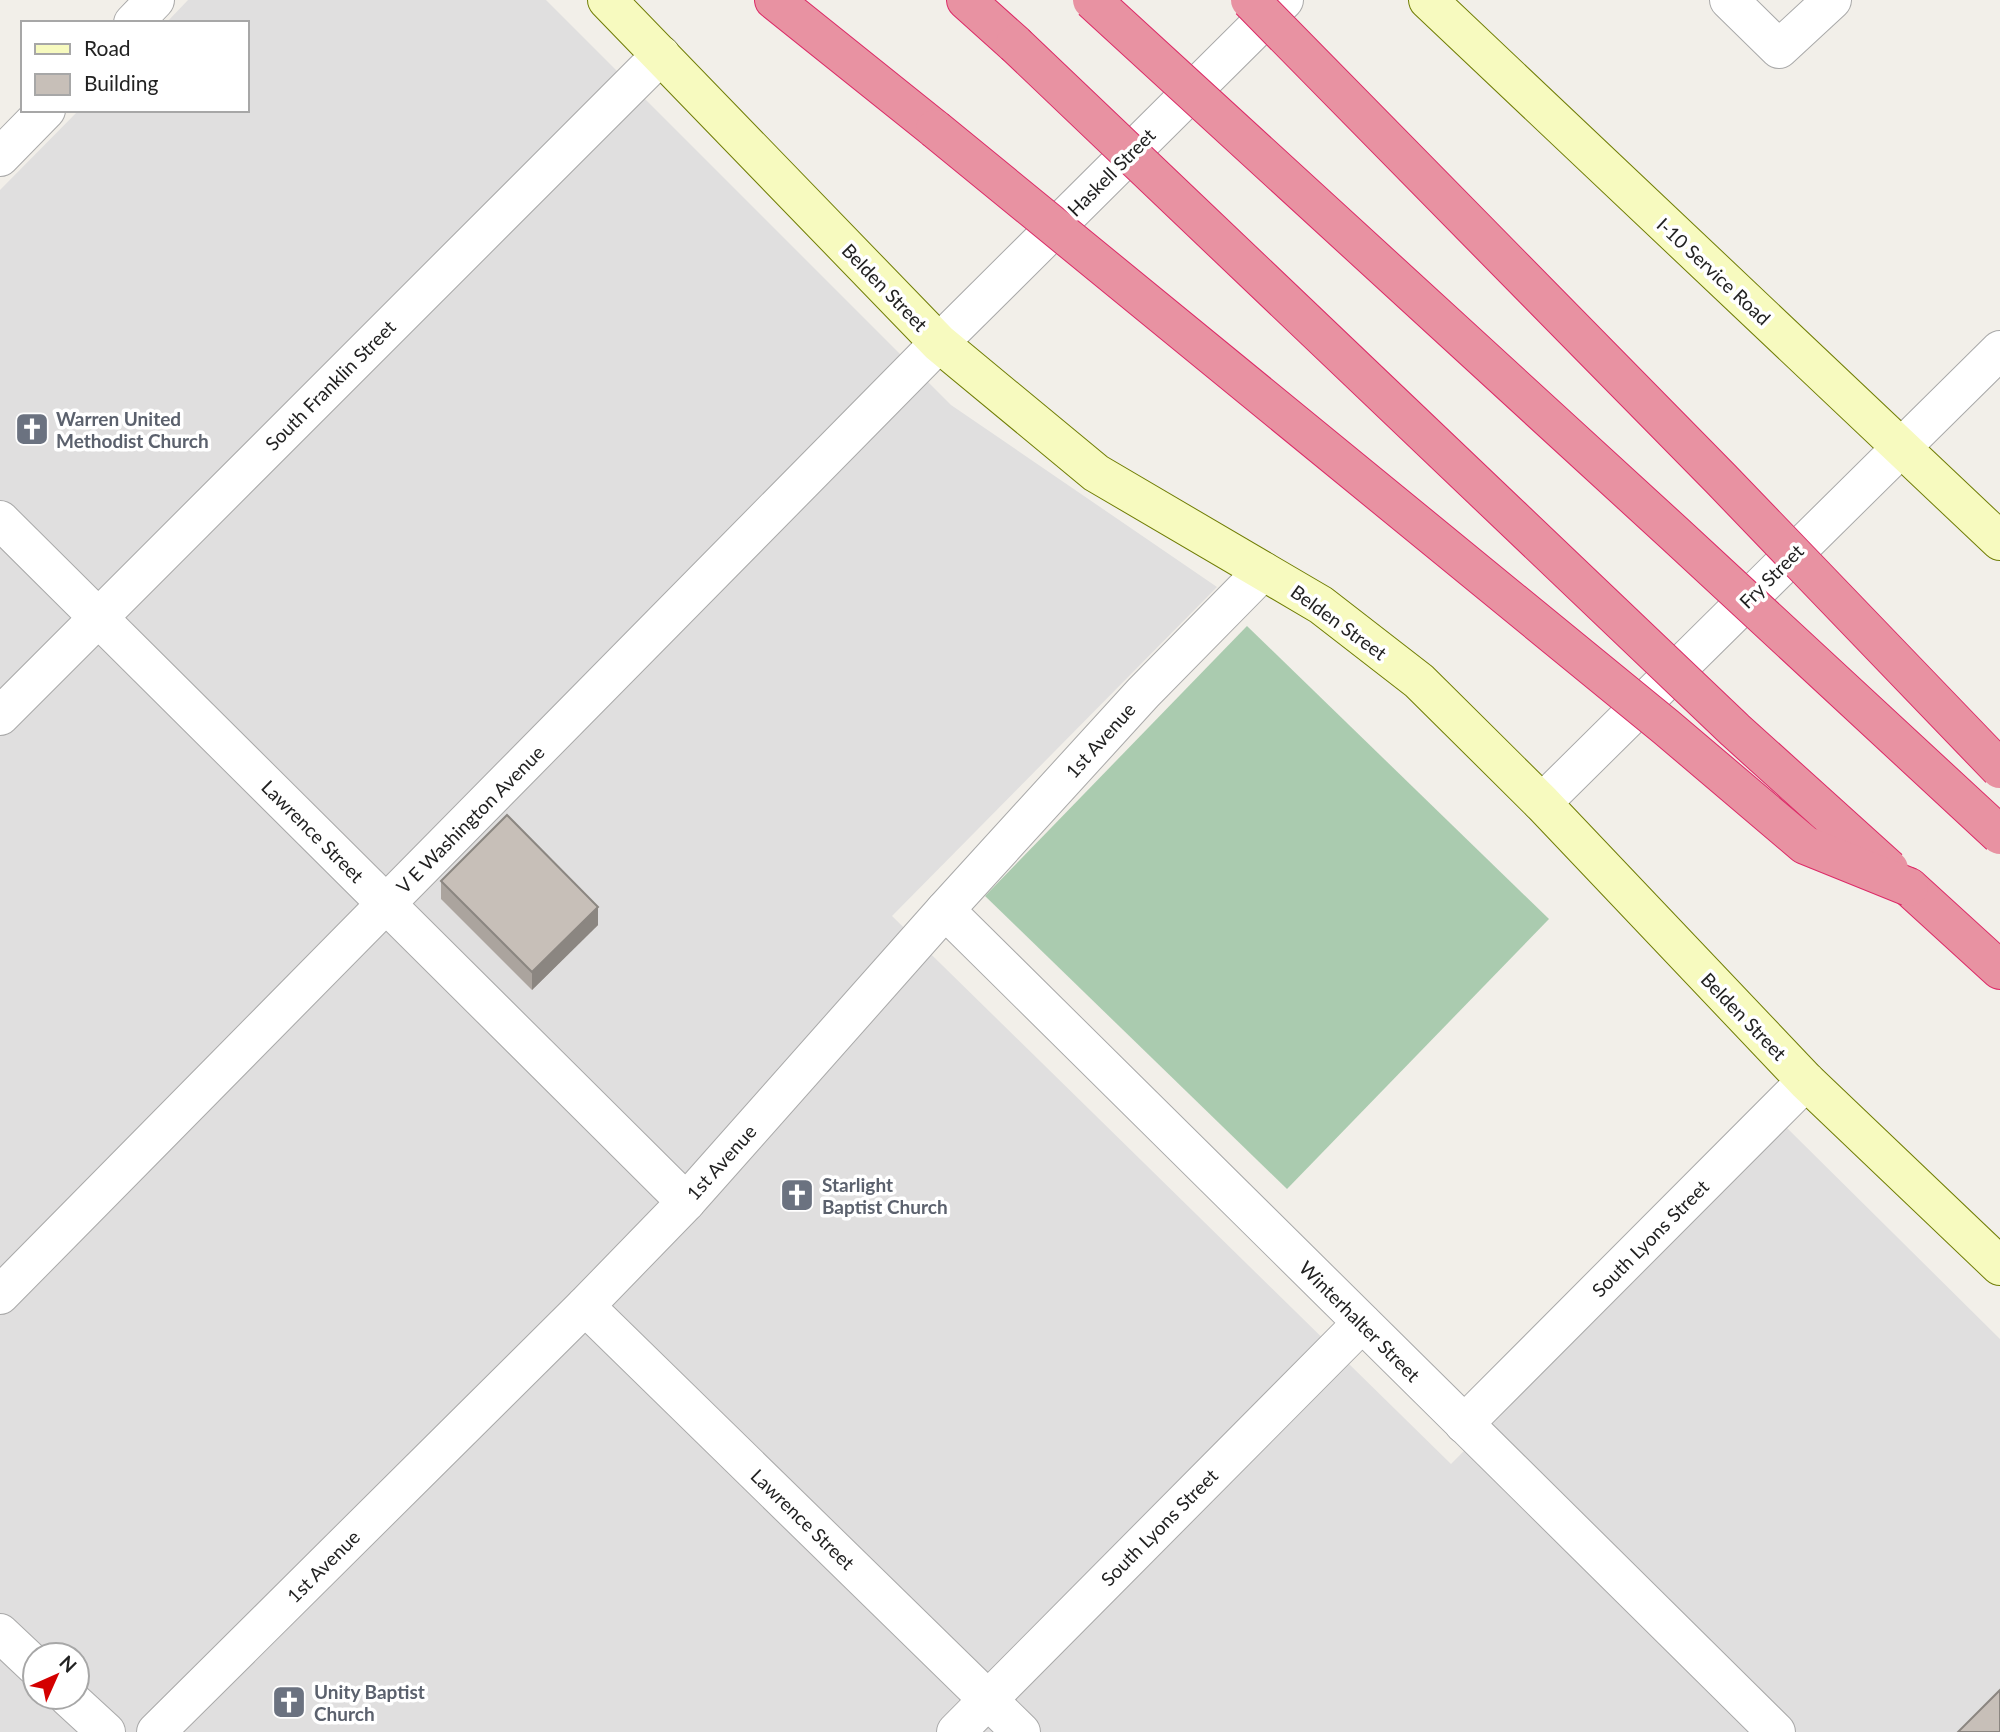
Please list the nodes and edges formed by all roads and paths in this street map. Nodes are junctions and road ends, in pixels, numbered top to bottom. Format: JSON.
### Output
{"nodes":[{"id":1,"x":155,"y":0,"type":"edge"},
{"id":2,"x":607,"y":0,"type":"edge"},
{"id":3,"x":774,"y":0,"type":"edge"},
{"id":4,"x":966,"y":0,"type":"edge"},
{"id":5,"x":1092,"y":0,"type":"edge"},
{"id":6,"x":1250,"y":0,"type":"edge"},
{"id":7,"x":1284,"y":0,"type":"edge"},
{"id":8,"x":1428,"y":0,"type":"edge"},
{"id":9,"x":1729,"y":0,"type":"edge"},
{"id":10,"x":1832,"y":0,"type":"edge"},
{"id":11,"x":135,"y":21,"type":"edge"},
{"id":12,"x":661,"y":55,"type":"junction"},
{"id":13,"x":44,"y":112,"type":"edge"},
{"id":14,"x":0,"y":157,"type":"edge"},
{"id":15,"x":939,"y":343,"type":"junction"},
{"id":16,"x":2000,"y":350,"type":"edge"},
{"id":17,"x":1901,"y":447,"type":"junction"},
{"id":18,"x":0,"y":520,"type":"edge"},
{"id":19,"x":2000,"y":541,"type":"edge"},
{"id":20,"x":1263,"y":571,"type":"junction"},
{"id":21,"x":98,"y":617,"type":"junction"},
{"id":22,"x":0,"y":716,"type":"edge"},
{"id":23,"x":2000,"y":769,"type":"edge"},
{"id":24,"x":1542,"y":803,"type":"junction"},
{"id":25,"x":2000,"y":835,"type":"edge"},
{"id":26,"x":1909,"y":887,"type":"junction"},
{"id":27,"x":386,"y":904,"type":"junction"},
{"id":28,"x":945,"y":910,"type":"junction"},
{"id":29,"x":2000,"y":970,"type":"edge"},
{"id":30,"x":1806,"y":1081,"type":"junction"},
{"id":31,"x":686,"y":1202,"type":"junction"},
{"id":32,"x":2000,"y":1266,"type":"edge"},
{"id":33,"x":0,"y":1295,"type":"edge"},
{"id":34,"x":585,"y":1306,"type":"junction"},
{"id":35,"x":1362,"y":1323,"type":"junction"},
{"id":36,"x":1464,"y":1424,"type":"junction"},
{"id":37,"x":0,"y":1633,"type":"edge"},
{"id":38,"x":21,"y":1653,"type":"edge"},
{"id":39,"x":988,"y":1699,"type":"junction"},
{"id":40,"x":83,"y":1711,"type":"edge"},
{"id":41,"x":106,"y":1732,"type":"edge"},
{"id":42,"x":156,"y":1732,"type":"edge"},
{"id":43,"x":956,"y":1732,"type":"edge"},
{"id":44,"x":1021,"y":1732,"type":"edge"},
{"id":45,"x":1776,"y":1732,"type":"edge"}],
"edges":[{"from":1,"to":11,"type":"street"},
{"from":2,"to":12,"type":"main road","name":"Belden Street"},
{"from":3,"to":26,"type":"highway","bridge":true},
{"from":4,"to":26,"type":"highway","bridge":true},
{"from":5,"to":25,"type":"highway","bridge":true},
{"from":6,"to":23,"type":"highway","bridge":true},
{"from":7,"to":15,"type":"street","name":"Haskell Street"},
{"from":8,"to":17,"type":"main road","name":"I-10 Service Road"},
{"from":9,"to":10,"type":"street"},
{"from":12,"to":15,"type":"main road","name":"Belden Street"},
{"from":12,"to":21,"type":"street","name":"South Franklin Street"},
{"from":13,"to":14,"type":"street"},
{"from":15,"to":20,"type":"main road","name":"Belden Street"},
{"from":15,"to":27,"type":"street","name":"V E Washington Avenue"},
{"from":16,"to":17,"type":"street","name":"Fry Street"},
{"from":17,"to":19,"type":"main road","name":"I-10 Service Road"},
{"from":17,"to":24,"type":"street","name":"Fry Street"},
{"from":18,"to":21,"type":"street","name":"Lawrence Street"},
{"from":20,"to":24,"type":"main road","name":"Belden Street"},
{"from":20,"to":28,"type":"street","name":"1st Avenue"},
{"from":21,"to":22,"type":"street","name":"South Franklin Street"},
{"from":21,"to":27,"type":"street","name":"Lawrence Street"},
{"from":24,"to":30,"type":"main road","name":"Belden Street"},
{"from":26,"to":29,"type":"highway"},
{"from":27,"to":31,"type":"street","name":"Lawrence Street"},
{"from":27,"to":33,"type":"street","name":"V E Washington Avenue"},
{"from":28,"to":31,"type":"street","name":"1st Avenue"},
{"from":28,"to":35,"type":"street","name":"Winterhalter Street"},
{"from":30,"to":32,"type":"main road","name":"Belden Street"},
{"from":30,"to":36,"type":"street","name":"South Lyons Street"},
{"from":31,"to":34,"type":"street","name":"1st Avenue"},
{"from":34,"to":39,"type":"street","name":"Lawrence Street"},
{"from":34,"to":42,"type":"street","name":"1st Avenue"},
{"from":35,"to":36,"type":"street","name":"Winterhalter Street"},
{"from":35,"to":39,"type":"street","name":"South Lyons Street"},
{"from":36,"to":45,"type":"street","name":"Winterhalter Street"},
{"from":37,"to":38,"type":"street"},
{"from":39,"to":43,"type":"street","name":"South Lyons Street"},
{"from":39,"to":44,"type":"street","name":"Lawrence Street"},
{"from":40,"to":41,"type":"street"}]}
